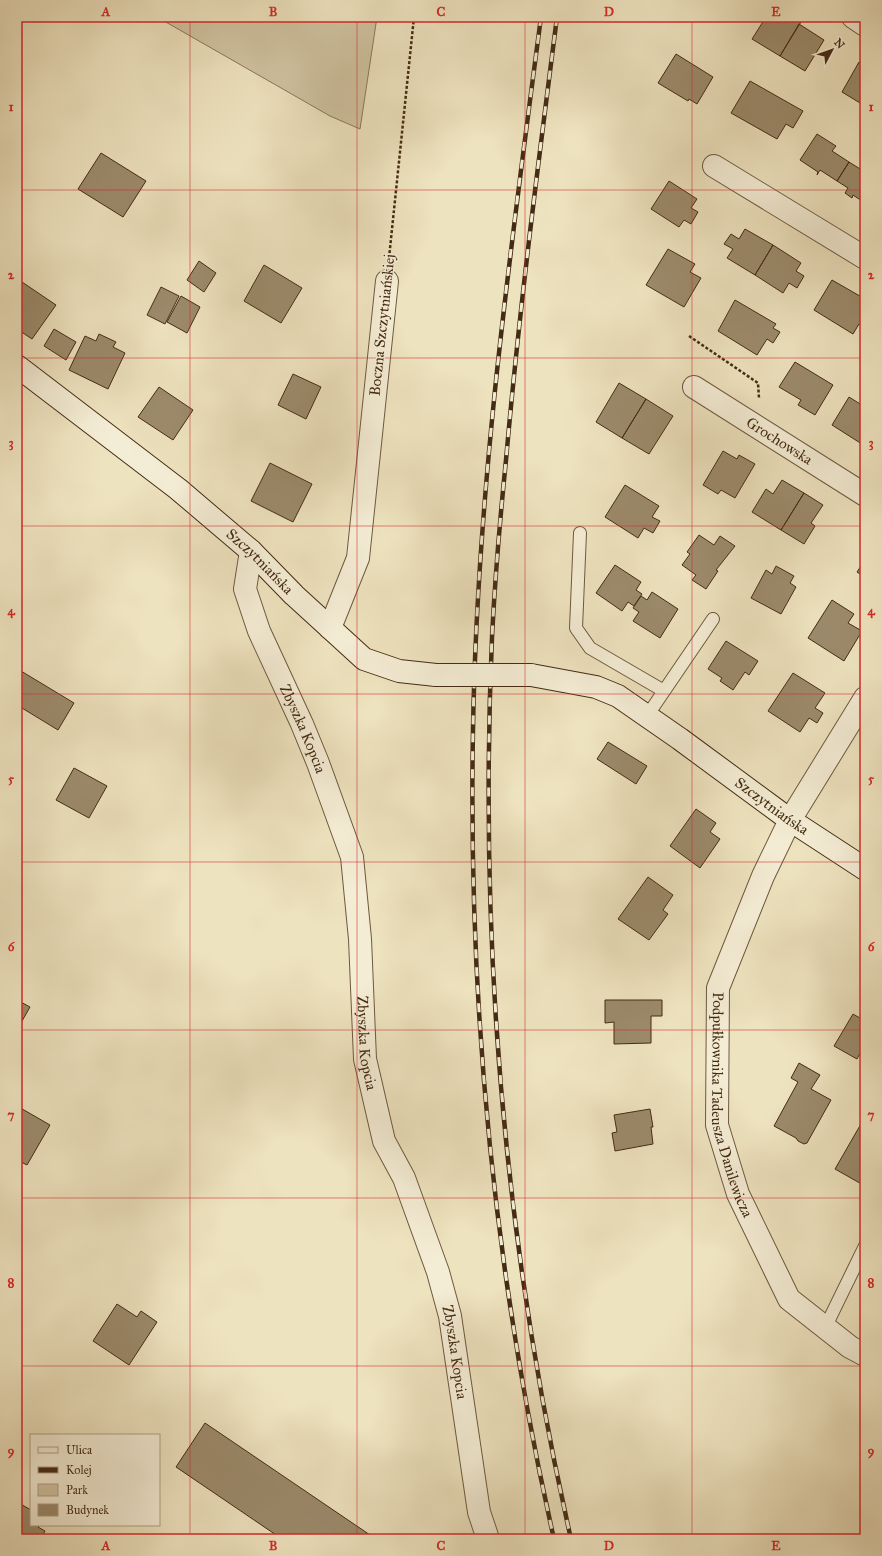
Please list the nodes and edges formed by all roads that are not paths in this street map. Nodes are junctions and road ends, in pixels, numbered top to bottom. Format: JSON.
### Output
{"nodes":[{"id":1,"x":852,"y":17,"type":"edge"},
{"id":2,"x":865,"y":25,"type":"edge"},
{"id":3,"x":714,"y":166,"type":"dead end"},
{"id":4,"x":865,"y":258,"type":"edge"},
{"id":5,"x":387,"y":281,"type":"road end"},
{"id":6,"x":17,"y":366,"type":"edge"},
{"id":7,"x":694,"y":387,"type":"dead end"},
{"id":8,"x":865,"y":495,"type":"edge"},
{"id":9,"x":580,"y":533,"type":"dead end"},
{"id":10,"x":251,"y":552,"type":"junction"},
{"id":11,"x":712,"y":619,"type":"dead end"},
{"id":12,"x":330,"y":628,"type":"junction"},
{"id":13,"x":664,"y":691,"type":"junction"},
{"id":14,"x":865,"y":698,"type":"edge"},
{"id":15,"x":647,"y":716,"type":"junction"},
{"id":16,"x":790,"y":820,"type":"junction"},
{"id":17,"x":865,"y":870,"type":"edge"},
{"id":18,"x":865,"y":1246,"type":"edge"},
{"id":19,"x":826,"y":1328,"type":"junction"},
{"id":20,"x":865,"y":1355,"type":"edge"},
{"id":21,"x":488,"y":1539,"type":"edge"}],
"edges":[{"from":1,"to":2,"type":"street"},
{"from":3,"to":4,"type":"street"},
{"from":5,"to":12,"type":"street","name":"Boczna Szczytniańskiej"},
{"from":6,"to":10,"type":"street","name":"Szczytniańska"},
{"from":7,"to":8,"type":"street","name":"Grochowska"},
{"from":9,"to":13,"type":"lane"},
{"from":10,"to":12,"type":"street","name":"Szczytniańska"},
{"from":10,"to":21,"type":"street","name":"Zbyszka Kopcia"},
{"from":11,"to":13,"type":"lane"},
{"from":12,"to":15,"type":"street","name":"Szczytniańska","bridge":true},
{"from":13,"to":15,"type":"lane"},
{"from":14,"to":16,"type":"street","name":"Podpułkownika Tadeusza Danilewicza"},
{"from":15,"to":16,"type":"street","name":"Szczytniańska"},
{"from":16,"to":17,"type":"street","name":"Szczytniańska"},
{"from":16,"to":19,"type":"street","name":"Podpułkownika Tadeusza Danilewicza"},
{"from":18,"to":19,"type":"lane"},
{"from":19,"to":20,"type":"street","name":"Podpułkownika Tadeusza Danilewicza"}]}
